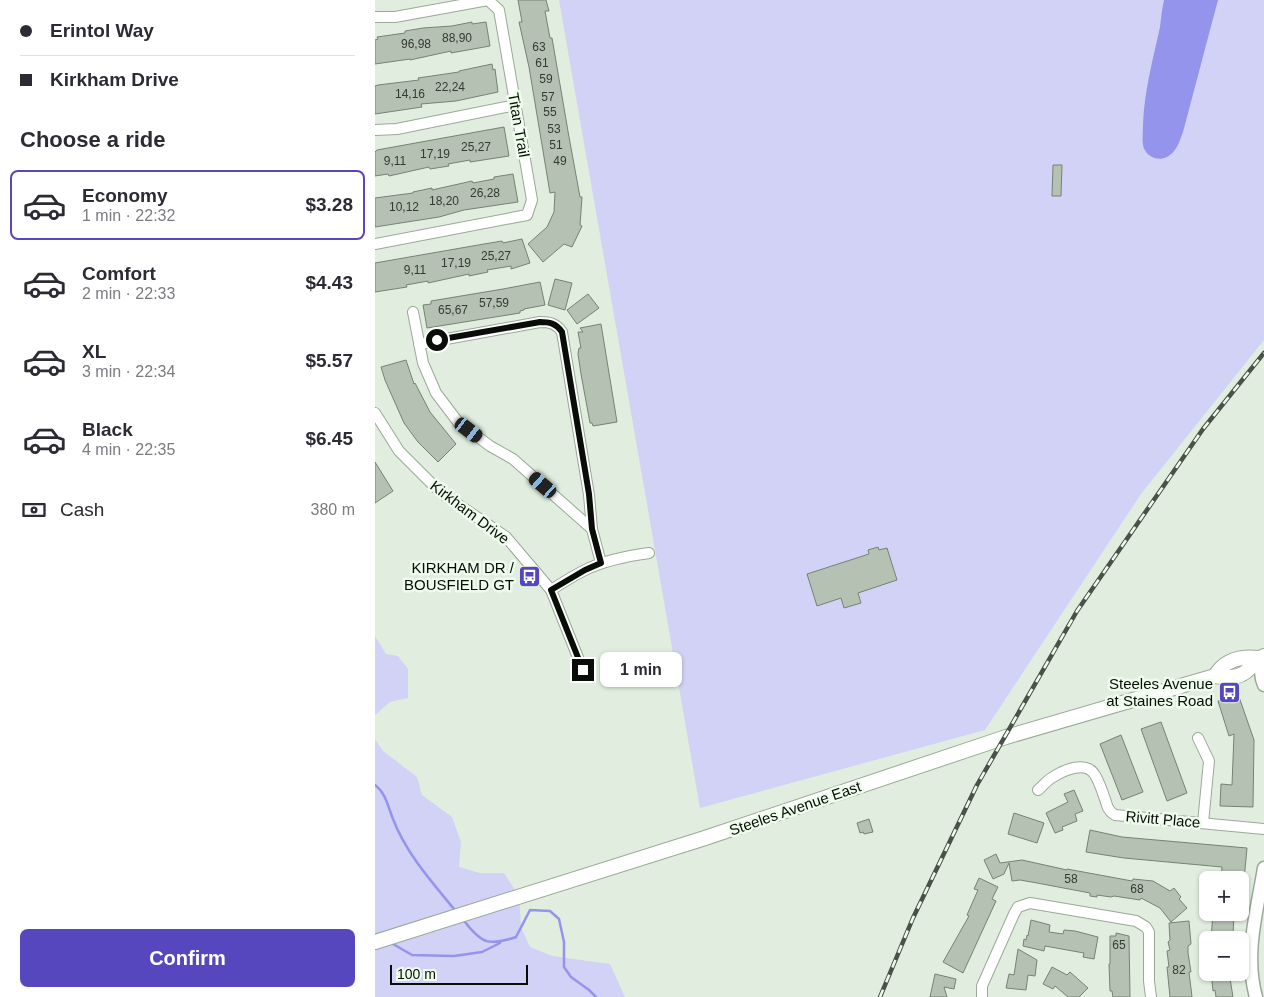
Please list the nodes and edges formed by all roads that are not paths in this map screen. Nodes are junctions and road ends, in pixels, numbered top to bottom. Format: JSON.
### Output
{"nodes":[{"id":1,"x":375,"y":17,"type":"edge"},
{"id":2,"x":516,"y":105,"type":"junction"},
{"id":3,"x":375,"y":130,"type":"edge"},
{"id":4,"x":375,"y":244,"type":"edge"},
{"id":5,"x":413,"y":312,"type":"dead end"},
{"id":6,"x":419,"y":344,"type":"junction"},
{"id":7,"x":375,"y":413,"type":"edge"},
{"id":8,"x":592,"y":529,"type":"junction"},
{"id":9,"x":649,"y":553,"type":"dead end"},
{"id":10,"x":601,"y":563,"type":"junction"},
{"id":11,"x":551,"y":590,"type":"junction"},
{"id":12,"x":1263,"y":659,"type":"edge"},
{"id":13,"x":583,"y":670,"type":"dead end"},
{"id":14,"x":1264,"y":685,"type":"edge"},
{"id":15,"x":1198,"y":738,"type":"dead end"},
{"id":16,"x":1038,"y":790,"type":"dead end"},
{"id":17,"x":1203,"y":823,"type":"junction"},
{"id":18,"x":1264,"y":828,"type":"edge"},
{"id":19,"x":1264,"y":868,"type":"edge"},
{"id":20,"x":375,"y":942,"type":"edge"},
{"id":21,"x":982,"y":997,"type":"edge"},
{"id":22,"x":1151,"y":997,"type":"edge"},
{"id":23,"x":1256,"y":997,"type":"edge"}],
"edges":[{"from":1,"to":2,"type":"street","name":"Titan Trail"},
{"from":2,"to":3,"type":"street"},
{"from":2,"to":4,"type":"street","name":"Titan Trail"},
{"from":5,"to":6,"type":"street"},
{"from":6,"to":8,"type":"street"},
{"from":6,"to":8,"type":"street"},
{"from":7,"to":11,"type":"street","name":"Kirkham Drive"},
{"from":8,"to":10,"type":"street"},
{"from":9,"to":10,"type":"street"},
{"from":10,"to":11,"type":"street"},
{"from":11,"to":13,"type":"street","name":"Kirkham Drive"},
{"from":12,"to":14,"type":"street"},
{"from":12,"to":20,"type":"main road","name":"Steeles Avenue East"},
{"from":15,"to":17,"type":"street"},
{"from":16,"to":17,"type":"street","name":"Rivitt Place"},
{"from":17,"to":18,"type":"street","name":"Rivitt Place"},
{"from":19,"to":23,"type":"street"},
{"from":21,"to":22,"type":"street"}]}
